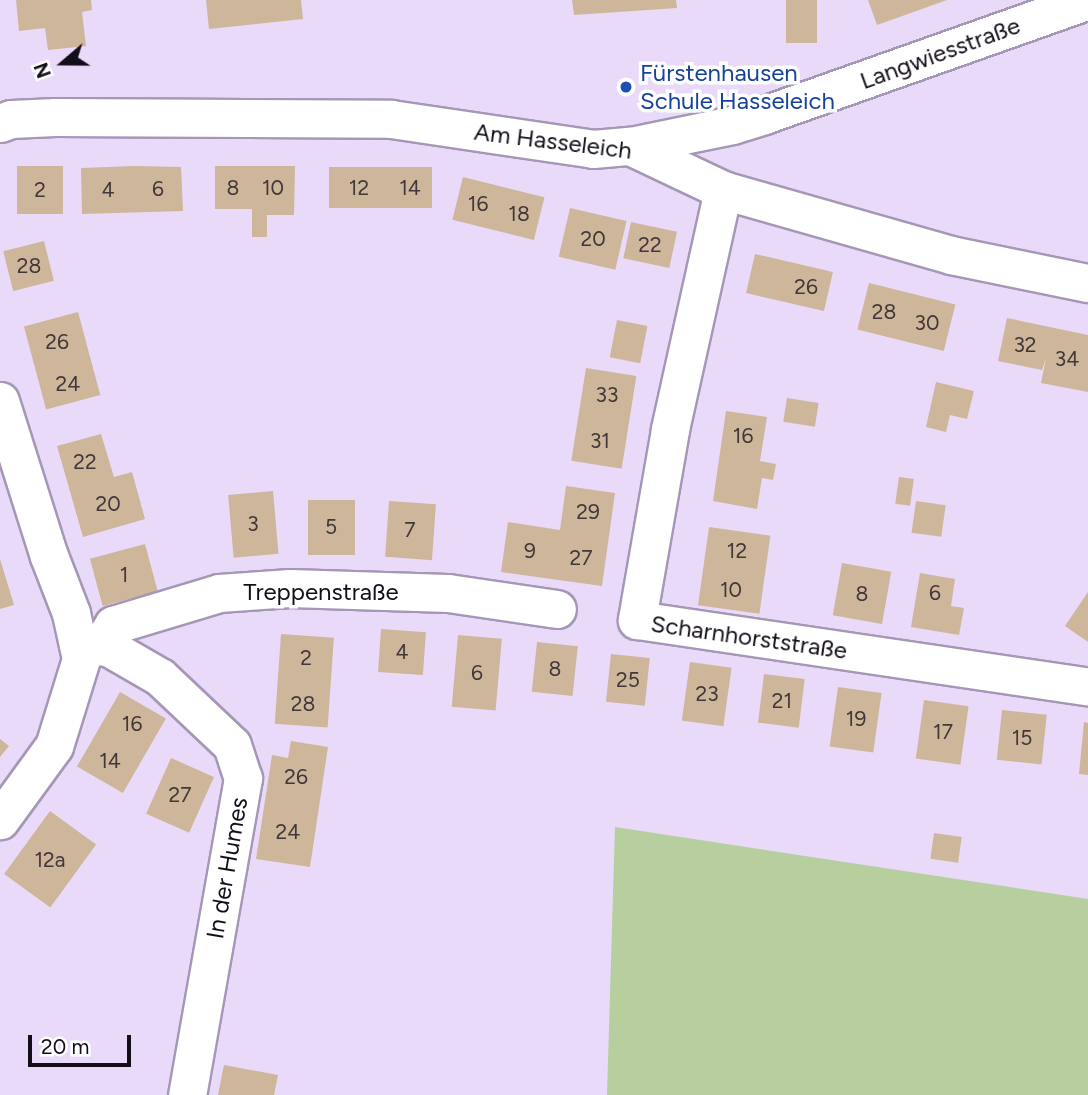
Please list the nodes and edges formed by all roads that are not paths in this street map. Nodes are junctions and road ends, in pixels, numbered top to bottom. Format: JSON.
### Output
{"nodes":[{"id":1,"x":1088,"y":0,"type":"edge"},
{"id":2,"x":0,"y":123,"type":"edge"},
{"id":3,"x":630,"y":146,"type":"junction"},
{"id":4,"x":723,"y":190,"type":"junction"},
{"id":5,"x":1088,"y":283,"type":"edge"},
{"id":6,"x":0,"y":401,"type":"edge"},
{"id":7,"x":557,"y":609,"type":"dead end"},
{"id":8,"x":89,"y":645,"type":"junction"},
{"id":9,"x":1088,"y":687,"type":"edge"},
{"id":10,"x":0,"y":820,"type":"edge"},
{"id":11,"x":187,"y":1095,"type":"edge"}],
"edges":[{"from":1,"to":3,"type":"street","name":"Langwiesstraße"},
{"from":2,"to":3,"type":"street","name":"Am Hasseleich"},
{"from":3,"to":4,"type":"street","name":"Am Hasseleich"},
{"from":4,"to":5,"type":"street","name":"Am Hasseleich"},
{"from":4,"to":9,"type":"street","name":"Scharnhorststraße"},
{"from":6,"to":8,"type":"street"},
{"from":7,"to":8,"type":"street","name":"Treppenstraße"},
{"from":8,"to":10,"type":"street"},
{"from":8,"to":11,"type":"street","name":"In der Humes"}]}
